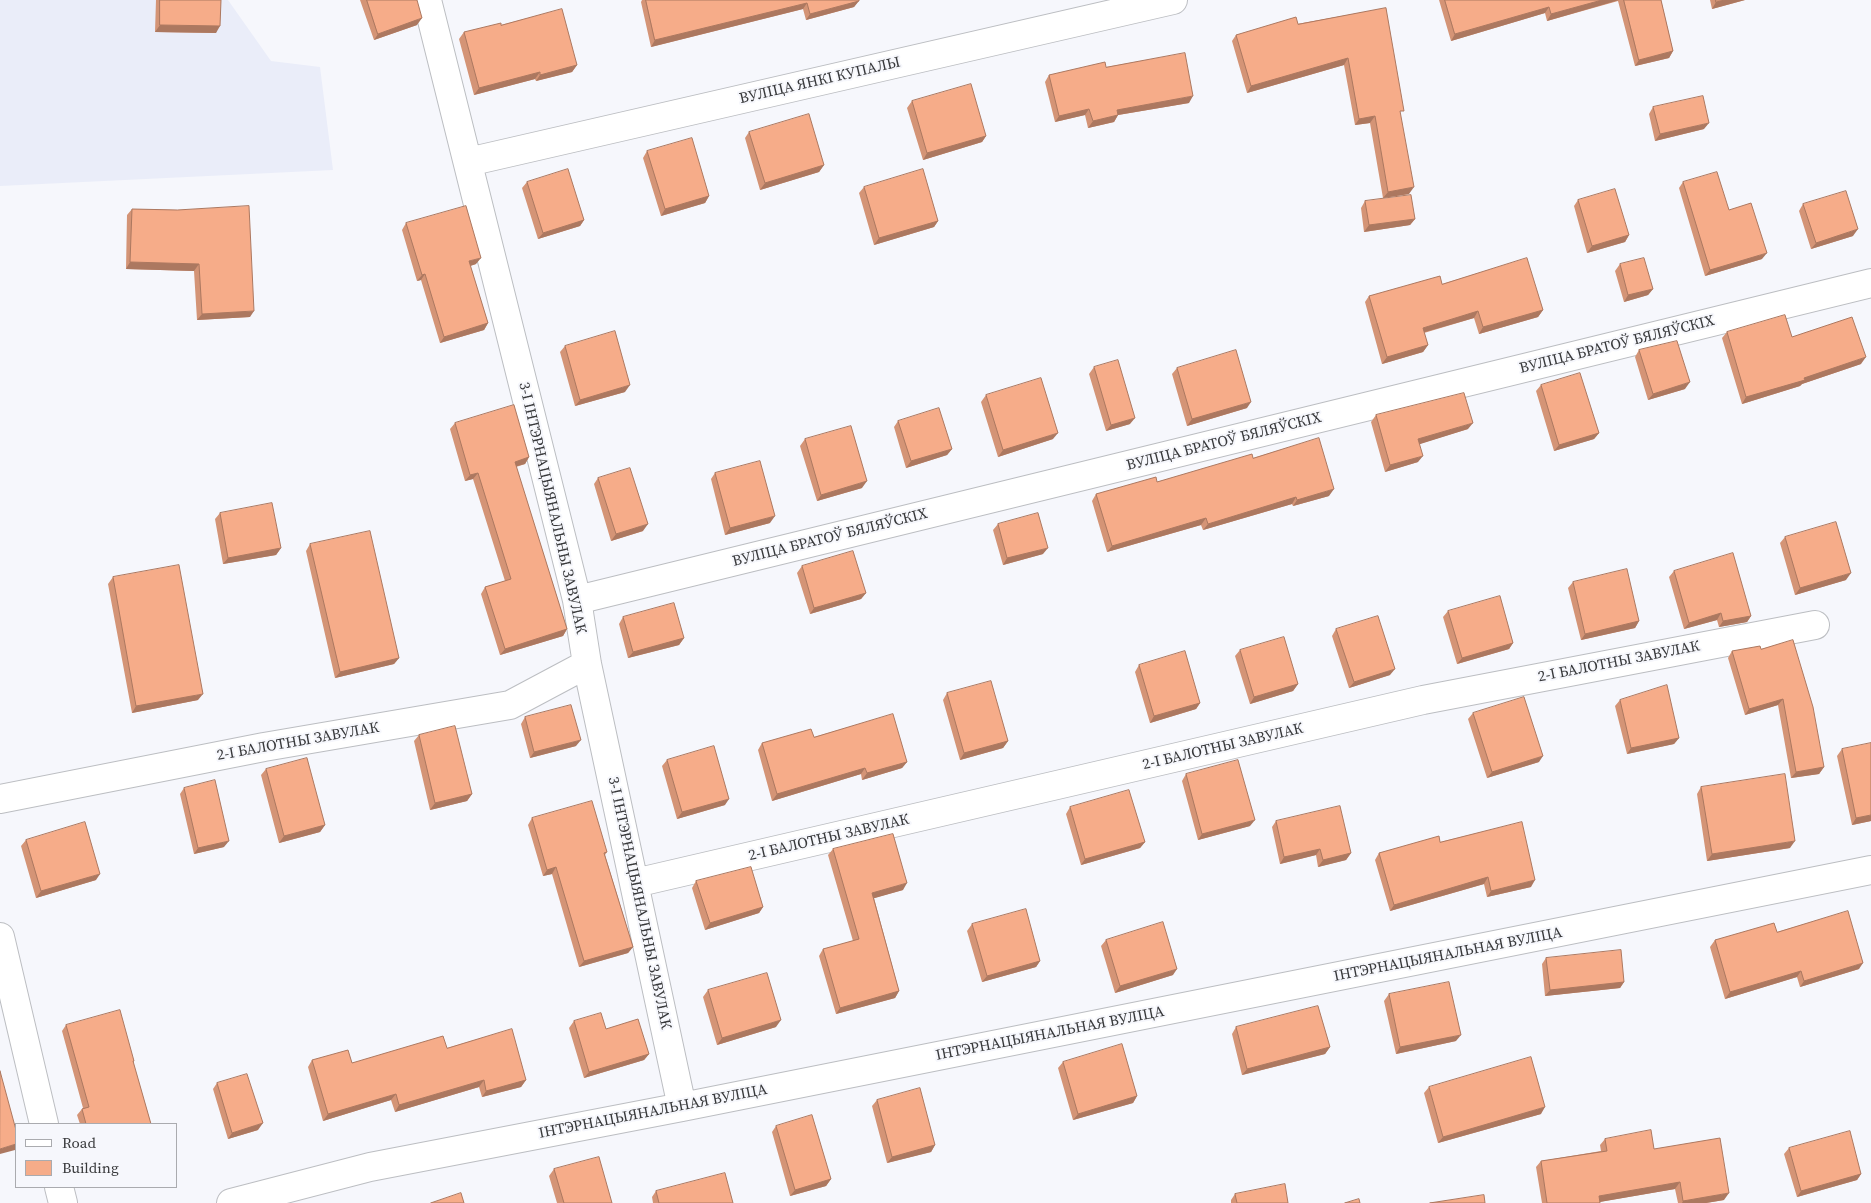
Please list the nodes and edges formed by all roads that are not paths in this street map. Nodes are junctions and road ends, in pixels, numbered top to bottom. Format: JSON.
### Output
{"nodes":[{"id":1,"x":427,"y":0,"type":"edge"},
{"id":2,"x":1173,"y":0,"type":"edge"},
{"id":3,"x":468,"y":162,"type":"junction"},
{"id":4,"x":1871,"y":283,"type":"edge"},
{"id":5,"x":577,"y":600,"type":"junction"},
{"id":6,"x":1815,"y":625,"type":"dead end"},
{"id":7,"x":587,"y":664,"type":"junction"},
{"id":8,"x":0,"y":799,"type":"edge"},
{"id":9,"x":1871,"y":870,"type":"edge"},
{"id":10,"x":635,"y":883,"type":"junction"},
{"id":11,"x":0,"y":937,"type":"edge"},
{"id":12,"x":682,"y":1107,"type":"junction"},
{"id":13,"x":44,"y":1123,"type":"edge"},
{"id":14,"x":59,"y":1188,"type":"edge"},
{"id":15,"x":62,"y":1203,"type":"edge"},
{"id":16,"x":231,"y":1203,"type":"edge"}],
"edges":[{"from":1,"to":3,"type":"street","name":"3-І ІНТЭРНАЦЫЯНАЛЬНЫ ЗАВУЛАК"},
{"from":2,"to":3,"type":"street","name":"ВУЛІЦА ЯНКІ КУПАЛЫ"},
{"from":3,"to":5,"type":"street","name":"3-І ІНТЭРНАЦЫЯНАЛЬНЫ ЗАВУЛАК"},
{"from":4,"to":5,"type":"street","name":"ВУЛІЦА БРАТОЎ БЯЛЯЎСКІХ"},
{"from":5,"to":7,"type":"street","name":"3-І ІНТЭРНАЦЫЯНАЛЬНЫ ЗАВУЛАК"},
{"from":6,"to":10,"type":"street","name":"2-І БАЛОТНЫ ЗАВУЛАК"},
{"from":7,"to":8,"type":"street","name":"2-І БАЛОТНЫ ЗАВУЛАК"},
{"from":7,"to":10,"type":"street","name":"3-І ІНТЭРНАЦЫЯНАЛЬНЫ ЗАВУЛАК"},
{"from":9,"to":12,"type":"street","name":"ІНТЭРНАЦЫЯНАЛЬНАЯ ВУЛІЦА"},
{"from":10,"to":12,"type":"street","name":"3-І ІНТЭРНАЦЫЯНАЛЬНЫ ЗАВУЛАК"},
{"from":11,"to":13,"type":"street"},
{"from":12,"to":16,"type":"street","name":"ІНТЭРНАЦЫЯНАЛЬНАЯ ВУЛІЦА"},
{"from":14,"to":15,"type":"street"}]}
